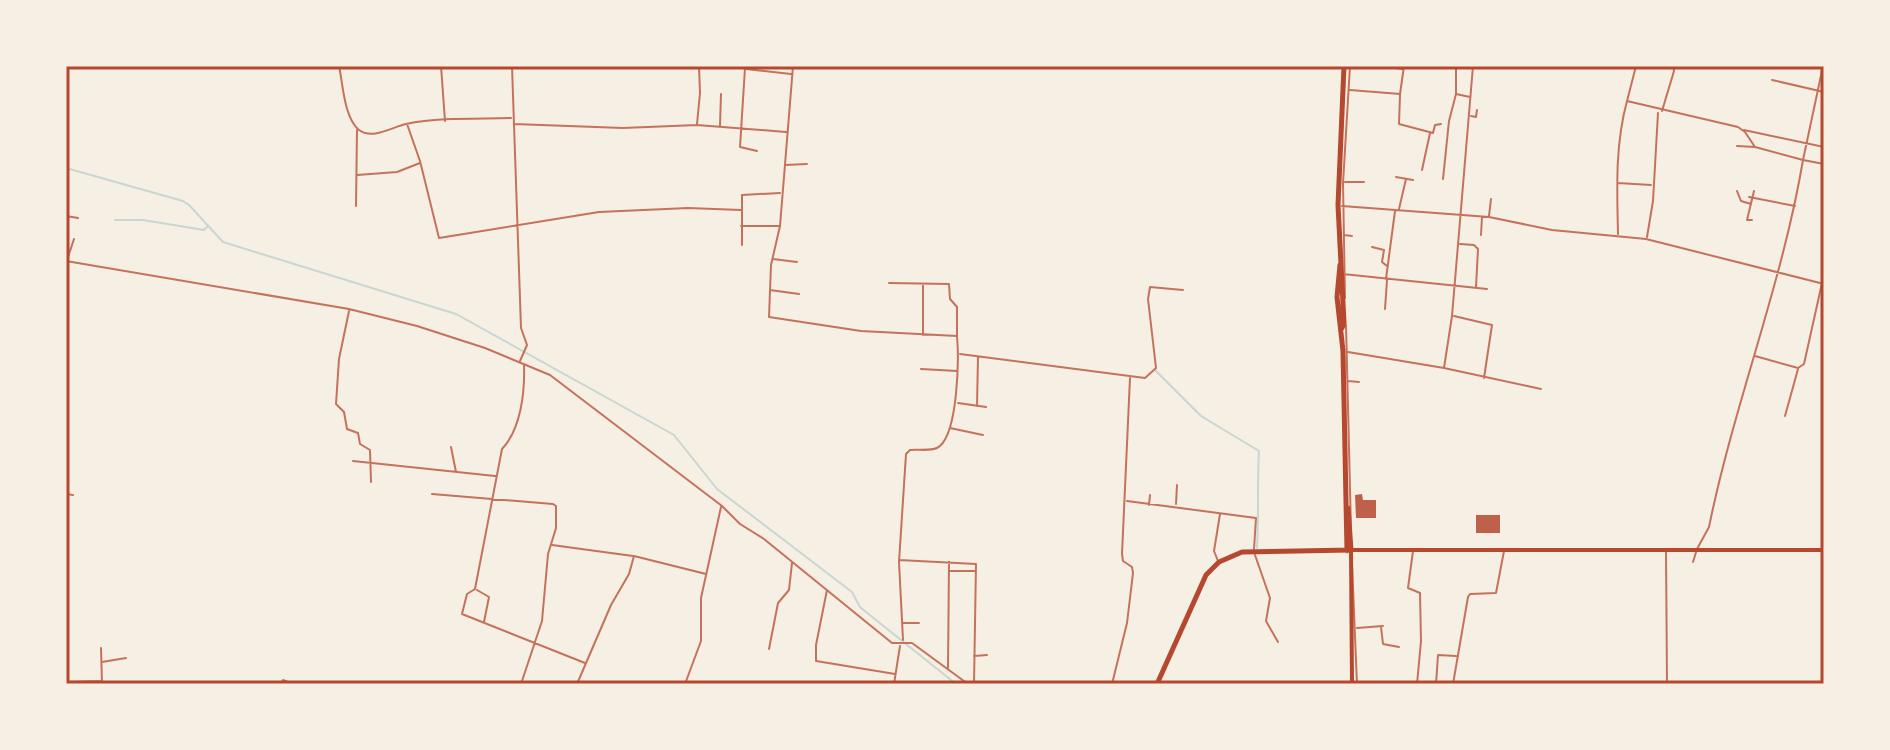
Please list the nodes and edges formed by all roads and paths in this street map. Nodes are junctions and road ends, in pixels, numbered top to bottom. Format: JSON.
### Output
{"nodes":[{"id":1,"x":339,"y":66,"type":"edge"},
{"id":2,"x":441,"y":66,"type":"edge"},
{"id":3,"x":512,"y":66,"type":"edge"},
{"id":4,"x":699,"y":66,"type":"edge"},
{"id":5,"x":734,"y":66,"type":"edge"},
{"id":6,"x":793,"y":66,"type":"edge"},
{"id":7,"x":1348,"y":66,"type":"edge"},
{"id":8,"x":1359,"y":66,"type":"edge"},
{"id":9,"x":1380,"y":66,"type":"edge"},
{"id":10,"x":1456,"y":66,"type":"edge"},
{"id":11,"x":1473,"y":66,"type":"edge"},
{"id":12,"x":1636,"y":66,"type":"edge"},
{"id":13,"x":1673,"y":66,"type":"edge"},
{"id":14,"x":1823,"y":66,"type":"edge"},
{"id":15,"x":1404,"y":68,"type":"edge"},
{"id":16,"x":745,"y":69,"type":"junction"},
{"id":17,"x":792,"y":74,"type":"junction"},
{"id":18,"x":1772,"y":80,"type":"dead end"},
{"id":19,"x":1345,"y":90,"type":"junction"},
{"id":20,"x":1818,"y":90,"type":"junction"},
{"id":21,"x":1824,"y":92,"type":"edge"},
{"id":22,"x":721,"y":94,"type":"dead end"},
{"id":23,"x":1400,"y":94,"type":"junction"},
{"id":24,"x":1456,"y":94,"type":"junction"},
{"id":25,"x":1471,"y":97,"type":"junction"},
{"id":26,"x":1627,"y":101,"type":"junction"},
{"id":27,"x":1477,"y":110,"type":"dead end"},
{"id":28,"x":1660,"y":111,"type":"junction"},
{"id":29,"x":1470,"y":116,"type":"junction"},
{"id":30,"x":513,"y":118,"type":"junction"},
{"id":31,"x":445,"y":121,"type":"junction"},
{"id":32,"x":407,"y":124,"type":"junction"},
{"id":33,"x":513,"y":124,"type":"junction"},
{"id":34,"x":1441,"y":124,"type":"dead end"},
{"id":35,"x":697,"y":125,"type":"junction"},
{"id":36,"x":720,"y":127,"type":"junction"},
{"id":37,"x":357,"y":128,"type":"junction"},
{"id":38,"x":741,"y":129,"type":"junction"},
{"id":39,"x":1743,"y":129,"type":"junction"},
{"id":40,"x":1431,"y":131,"type":"junction"},
{"id":41,"x":786,"y":132,"type":"junction"},
{"id":42,"x":1807,"y":143,"type":"junction"},
{"id":43,"x":1737,"y":146,"type":"dead end"},
{"id":44,"x":1755,"y":147,"type":"junction"},
{"id":45,"x":1824,"y":147,"type":"edge"},
{"id":46,"x":757,"y":151,"type":"dead end"},
{"id":47,"x":1803,"y":160,"type":"junction"},
{"id":48,"x":420,"y":163,"type":"junction"},
{"id":49,"x":807,"y":164,"type":"dead end"},
{"id":50,"x":1824,"y":164,"type":"edge"},
{"id":51,"x":783,"y":165,"type":"junction"},
{"id":52,"x":1422,"y":170,"type":"dead end"},
{"id":53,"x":356,"y":175,"type":"junction"},
{"id":54,"x":1396,"y":177,"type":"dead end"},
{"id":55,"x":1406,"y":179,"type":"junction"},
{"id":56,"x":1443,"y":179,"type":"dead end"},
{"id":57,"x":1413,"y":180,"type":"dead end"},
{"id":58,"x":1364,"y":182,"type":"dead end"},
{"id":59,"x":1341,"y":183,"type":"junction"},
{"id":60,"x":1617,"y":183,"type":"junction"},
{"id":61,"x":1652,"y":185,"type":"junction"},
{"id":62,"x":1737,"y":191,"type":"dead end"},
{"id":63,"x":1754,"y":191,"type":"dead end"},
{"id":64,"x":781,"y":193,"type":"junction"},
{"id":65,"x":1751,"y":198,"type":"junction"},
{"id":66,"x":1491,"y":199,"type":"dead end"},
{"id":67,"x":1751,"y":204,"type":"junction"},
{"id":68,"x":356,"y":206,"type":"dead end"},
{"id":69,"x":1341,"y":206,"type":"junction"},
{"id":70,"x":1795,"y":206,"type":"junction"},
{"id":71,"x":741,"y":210,"type":"junction"},
{"id":72,"x":1397,"y":210,"type":"junction"},
{"id":73,"x":1461,"y":215,"type":"junction"},
{"id":74,"x":66,"y":216,"type":"edge"},
{"id":75,"x":1482,"y":217,"type":"junction"},
{"id":76,"x":1489,"y":217,"type":"junction"},
{"id":77,"x":78,"y":218,"type":"dead end"},
{"id":78,"x":1752,"y":220,"type":"dead end"},
{"id":79,"x":517,"y":225,"type":"junction"},
{"id":80,"x":741,"y":226,"type":"junction"},
{"id":81,"x":780,"y":226,"type":"junction"},
{"id":82,"x":1341,"y":235,"type":"junction"},
{"id":83,"x":1481,"y":235,"type":"dead end"},
{"id":84,"x":1618,"y":235,"type":"junction"},
{"id":85,"x":1352,"y":236,"type":"dead end"},
{"id":86,"x":74,"y":239,"type":"dead end"},
{"id":87,"x":1646,"y":239,"type":"junction"},
{"id":88,"x":1459,"y":244,"type":"junction"},
{"id":89,"x":742,"y":245,"type":"dead end"},
{"id":90,"x":1372,"y":247,"type":"dead end"},
{"id":91,"x":772,"y":259,"type":"junction"},
{"id":92,"x":66,"y":261,"type":"edge"},
{"id":93,"x":797,"y":262,"type":"dead end"},
{"id":94,"x":1340,"y":265,"type":"junction"},
{"id":95,"x":1387,"y":266,"type":"junction"},
{"id":96,"x":1777,"y":272,"type":"junction"},
{"id":97,"x":1343,"y":274,"type":"junction"},
{"id":98,"x":1824,"y":274,"type":"edge"},
{"id":99,"x":1386,"y":279,"type":"junction"},
{"id":100,"x":889,"y":283,"type":"dead end"},
{"id":101,"x":923,"y":284,"type":"junction"},
{"id":102,"x":1823,"y":284,"type":"edge"},
{"id":103,"x":1455,"y":285,"type":"junction"},
{"id":104,"x":1476,"y":287,"type":"junction"},
{"id":105,"x":769,"y":289,"type":"junction"},
{"id":106,"x":1487,"y":289,"type":"dead end"},
{"id":107,"x":1183,"y":290,"type":"dead end"},
{"id":108,"x":799,"y":294,"type":"dead end"},
{"id":109,"x":349,"y":309,"type":"junction"},
{"id":110,"x":1385,"y":309,"type":"dead end"},
{"id":111,"x":1452,"y":316,"type":"junction"},
{"id":112,"x":1341,"y":329,"type":"junction"},
{"id":113,"x":923,"y":335,"type":"junction"},
{"id":114,"x":957,"y":336,"type":"junction"},
{"id":115,"x":1345,"y":351,"type":"junction"},
{"id":116,"x":959,"y":354,"type":"junction"},
{"id":117,"x":1754,"y":355,"type":"junction"},
{"id":118,"x":978,"y":356,"type":"junction"},
{"id":119,"x":522,"y":362,"type":"junction"},
{"id":120,"x":1444,"y":368,"type":"junction"},
{"id":121,"x":1798,"y":368,"type":"junction"},
{"id":122,"x":921,"y":369,"type":"dead end"},
{"id":123,"x":958,"y":371,"type":"junction"},
{"id":124,"x":1130,"y":378,"type":"junction"},
{"id":125,"x":1484,"y":378,"type":"junction"},
{"id":126,"x":1346,"y":381,"type":"junction"},
{"id":127,"x":1359,"y":382,"type":"dead end"},
{"id":128,"x":1541,"y":389,"type":"dead end"},
{"id":129,"x":956,"y":403,"type":"junction"},
{"id":130,"x":977,"y":406,"type":"junction"},
{"id":131,"x":986,"y":407,"type":"dead end"},
{"id":132,"x":1785,"y":416,"type":"dead end"},
{"id":133,"x":949,"y":427,"type":"junction"},
{"id":134,"x":983,"y":435,"type":"dead end"},
{"id":135,"x":451,"y":447,"type":"dead end"},
{"id":136,"x":353,"y":461,"type":"dead end"},
{"id":137,"x":371,"y":464,"type":"junction"},
{"id":138,"x":456,"y":473,"type":"junction"},
{"id":139,"x":496,"y":476,"type":"junction"},
{"id":140,"x":371,"y":482,"type":"dead end"},
{"id":141,"x":1177,"y":485,"type":"dead end"},
{"id":142,"x":66,"y":494,"type":"edge"},
{"id":143,"x":432,"y":494,"type":"dead end"},
{"id":144,"x":73,"y":495,"type":"dead end"},
{"id":145,"x":1150,"y":495,"type":"dead end"},
{"id":146,"x":495,"y":498,"type":"junction"},
{"id":147,"x":1126,"y":501,"type":"junction"},
{"id":148,"x":1149,"y":505,"type":"junction"},
{"id":149,"x":722,"y":506,"type":"junction"},
{"id":150,"x":1176,"y":506,"type":"junction"},
{"id":151,"x":1348,"y":508,"type":"junction"},
{"id":152,"x":1220,"y":513,"type":"junction"},
{"id":153,"x":1350,"y":531,"type":"junction"},
{"id":154,"x":551,"y":545,"type":"junction"},
{"id":155,"x":1697,"y":549,"type":"junction"},
{"id":156,"x":1349,"y":550,"type":"junction"},
{"id":157,"x":1413,"y":550,"type":"junction"},
{"id":158,"x":1504,"y":550,"type":"junction"},
{"id":159,"x":1666,"y":550,"type":"junction"},
{"id":160,"x":1824,"y":550,"type":"edge"},
{"id":161,"x":1254,"y":551,"type":"junction"},
{"id":162,"x":634,"y":556,"type":"junction"},
{"id":163,"x":899,"y":560,"type":"junction"},
{"id":164,"x":949,"y":561,"type":"junction"},
{"id":165,"x":793,"y":562,"type":"junction"},
{"id":166,"x":1219,"y":562,"type":"junction"},
{"id":167,"x":1693,"y":562,"type":"dead end"},
{"id":168,"x":949,"y":571,"type":"junction"},
{"id":169,"x":976,"y":571,"type":"junction"},
{"id":170,"x":706,"y":574,"type":"junction"},
{"id":171,"x":475,"y":589,"type":"junction"},
{"id":172,"x":827,"y":590,"type":"junction"},
{"id":173,"x":484,"y":623,"type":"junction"},
{"id":174,"x":901,"y":623,"type":"junction"},
{"id":175,"x":919,"y":623,"type":"dead end"},
{"id":176,"x":1354,"y":628,"type":"junction"},
{"id":177,"x":901,"y":642,"type":"junction"},
{"id":178,"x":1278,"y":642,"type":"dead end"},
{"id":179,"x":535,"y":643,"type":"junction"},
{"id":180,"x":1399,"y":647,"type":"dead end"},
{"id":181,"x":101,"y":648,"type":"dead end"},
{"id":182,"x":769,"y":649,"type":"dead end"},
{"id":183,"x":987,"y":655,"type":"dead end"},
{"id":184,"x":973,"y":656,"type":"junction"},
{"id":185,"x":1457,"y":656,"type":"junction"},
{"id":186,"x":126,"y":658,"type":"dead end"},
{"id":187,"x":101,"y":663,"type":"junction"},
{"id":188,"x":585,"y":663,"type":"junction"},
{"id":189,"x":948,"y":669,"type":"junction"},
{"id":190,"x":895,"y":674,"type":"junction"},
{"id":191,"x":66,"y":682,"type":"edge"},
{"id":192,"x":102,"y":682,"type":"edge"},
{"id":193,"x":1355,"y":683,"type":"edge"},
{"id":194,"x":281,"y":684,"type":"edge"},
{"id":195,"x":293,"y":684,"type":"edge"},
{"id":196,"x":521,"y":684,"type":"edge"},
{"id":197,"x":577,"y":684,"type":"edge"},
{"id":198,"x":685,"y":684,"type":"edge"},
{"id":199,"x":894,"y":684,"type":"edge"},
{"id":200,"x":968,"y":684,"type":"edge"},
{"id":201,"x":974,"y":684,"type":"edge"},
{"id":202,"x":1112,"y":684,"type":"edge"},
{"id":203,"x":1157,"y":684,"type":"edge"},
{"id":204,"x":1417,"y":684,"type":"edge"},
{"id":205,"x":1436,"y":684,"type":"edge"},
{"id":206,"x":1453,"y":684,"type":"edge"},
{"id":207,"x":1667,"y":684,"type":"edge"}],
"edges":[{"from":1,"to":37,"type":"street"},
{"from":2,"to":31,"type":"street"},
{"from":3,"to":30,"type":"street"},
{"from":4,"to":35,"type":"street"},
{"from":5,"to":16,"type":"street"},
{"from":6,"to":17,"type":"street"},
{"from":7,"to":8,"type":"street"},
{"from":7,"to":19,"type":"highway"},
{"from":9,"to":15,"type":"street"},
{"from":10,"to":24,"type":"street"},
{"from":11,"to":25,"type":"street"},
{"from":12,"to":26,"type":"street"},
{"from":13,"to":28,"type":"street"},
{"from":14,"to":20,"type":"street"},
{"from":15,"to":23,"type":"street"},
{"from":16,"to":17,"type":"street"},
{"from":16,"to":38,"type":"street"},
{"from":17,"to":41,"type":"street"},
{"from":18,"to":20,"type":"street"},
{"from":19,"to":23,"type":"street"},
{"from":19,"to":59,"type":"highway"},
{"from":20,"to":21,"type":"street"},
{"from":20,"to":42,"type":"street"},
{"from":22,"to":36,"type":"street"},
{"from":23,"to":40,"type":"street"},
{"from":24,"to":25,"type":"street"},
{"from":24,"to":56,"type":"street"},
{"from":25,"to":29,"type":"street"},
{"from":26,"to":28,"type":"street"},
{"from":26,"to":60,"type":"street"},
{"from":27,"to":29,"type":"street"},
{"from":28,"to":39,"type":"street"},
{"from":28,"to":61,"type":"street"},
{"from":29,"to":73,"type":"street"},
{"from":30,"to":31,"type":"street"},
{"from":30,"to":33,"type":"street"},
{"from":31,"to":32,"type":"street"},
{"from":32,"to":37,"type":"street"},
{"from":32,"to":48,"type":"street"},
{"from":33,"to":35,"type":"street"},
{"from":33,"to":79,"type":"street"},
{"from":34,"to":40,"type":"street"},
{"from":35,"to":36,"type":"street"},
{"from":36,"to":38,"type":"street"},
{"from":37,"to":53,"type":"street"},
{"from":38,"to":41,"type":"street"},
{"from":38,"to":46,"type":"street"},
{"from":39,"to":42,"type":"street"},
{"from":39,"to":44,"type":"street"},
{"from":40,"to":52,"type":"street"},
{"from":41,"to":51,"type":"street"},
{"from":42,"to":45,"type":"street"},
{"from":42,"to":47,"type":"street"},
{"from":43,"to":44,"type":"street"},
{"from":44,"to":47,"type":"street"},
{"from":47,"to":50,"type":"street"},
{"from":47,"to":70,"type":"street"},
{"from":48,"to":53,"type":"street"},
{"from":48,"to":79,"type":"street"},
{"from":49,"to":51,"type":"street"},
{"from":51,"to":64,"type":"street"},
{"from":53,"to":68,"type":"street"},
{"from":54,"to":55,"type":"street"},
{"from":55,"to":57,"type":"street"},
{"from":55,"to":72,"type":"street"},
{"from":58,"to":59,"type":"street"},
{"from":59,"to":69,"type":"highway"},
{"from":60,"to":61,"type":"street"},
{"from":60,"to":84,"type":"street"},
{"from":61,"to":87,"type":"street"},
{"from":62,"to":67,"type":"street"},
{"from":63,"to":65,"type":"street"},
{"from":64,"to":71,"type":"street"},
{"from":64,"to":81,"type":"street"},
{"from":65,"to":67,"type":"street"},
{"from":65,"to":70,"type":"street"},
{"from":66,"to":76,"type":"street"},
{"from":67,"to":78,"type":"street"},
{"from":69,"to":72,"type":"street"},
{"from":69,"to":82,"type":"highway"},
{"from":70,"to":96,"type":"street"},
{"from":71,"to":79,"type":"street"},
{"from":71,"to":80,"type":"street"},
{"from":72,"to":73,"type":"street"},
{"from":72,"to":95,"type":"street"},
{"from":73,"to":75,"type":"street"},
{"from":73,"to":88,"type":"street"},
{"from":74,"to":77,"type":"street"},
{"from":75,"to":76,"type":"street"},
{"from":75,"to":83,"type":"street"},
{"from":76,"to":84,"type":"street"},
{"from":79,"to":119,"type":"street"},
{"from":80,"to":81,"type":"street"},
{"from":80,"to":89,"type":"street"},
{"from":81,"to":91,"type":"street"},
{"from":82,"to":85,"type":"street"},
{"from":82,"to":94,"type":"highway"},
{"from":82,"to":97,"type":"street"},
{"from":84,"to":87,"type":"street"},
{"from":86,"to":92,"type":"street"},
{"from":87,"to":96,"type":"street"},
{"from":88,"to":103,"type":"street"},
{"from":88,"to":104,"type":"street"},
{"from":90,"to":95,"type":"street"},
{"from":91,"to":93,"type":"street"},
{"from":91,"to":105,"type":"street"},
{"from":92,"to":109,"type":"street"},
{"from":94,"to":97,"type":"highway"},
{"from":94,"to":112,"type":"highway"},
{"from":95,"to":99,"type":"street"},
{"from":96,"to":102,"type":"street"},
{"from":96,"to":117,"type":"street"},
{"from":97,"to":99,"type":"street"},
{"from":97,"to":112,"type":"highway"},
{"from":97,"to":115,"type":"street"},
{"from":98,"to":102,"type":"street"},
{"from":99,"to":103,"type":"street"},
{"from":99,"to":110,"type":"street"},
{"from":100,"to":101,"type":"street"},
{"from":101,"to":113,"type":"street"},
{"from":101,"to":114,"type":"street"},
{"from":102,"to":121,"type":"street"},
{"from":103,"to":104,"type":"street"},
{"from":103,"to":111,"type":"street"},
{"from":104,"to":106,"type":"street"},
{"from":105,"to":108,"type":"street"},
{"from":105,"to":113,"type":"street"},
{"from":107,"to":124,"type":"street"},
{"from":109,"to":119,"type":"street"},
{"from":109,"to":137,"type":"street"},
{"from":111,"to":120,"type":"street"},
{"from":111,"to":125,"type":"street"},
{"from":112,"to":115,"type":"highway"},
{"from":113,"to":114,"type":"street"},
{"from":114,"to":116,"type":"street"},
{"from":115,"to":120,"type":"street"},
{"from":115,"to":126,"type":"highway"},
{"from":116,"to":118,"type":"street"},
{"from":116,"to":123,"type":"street"},
{"from":117,"to":121,"type":"street"},
{"from":117,"to":155,"type":"street"},
{"from":118,"to":124,"type":"street"},
{"from":118,"to":130,"type":"street"},
{"from":119,"to":139,"type":"street"},
{"from":119,"to":149,"type":"street"},
{"from":120,"to":125,"type":"street"},
{"from":121,"to":132,"type":"street"},
{"from":122,"to":123,"type":"street"},
{"from":123,"to":129,"type":"street"},
{"from":124,"to":147,"type":"street"},
{"from":125,"to":128,"type":"street"},
{"from":126,"to":127,"type":"street"},
{"from":126,"to":151,"type":"highway"},
{"from":126,"to":153,"type":"street"},
{"from":129,"to":130,"type":"street"},
{"from":129,"to":133,"type":"street"},
{"from":130,"to":131,"type":"street"},
{"from":133,"to":134,"type":"street"},
{"from":133,"to":163,"type":"street"},
{"from":135,"to":138,"type":"street"},
{"from":136,"to":137,"type":"street"},
{"from":137,"to":138,"type":"street"},
{"from":137,"to":140,"type":"street"},
{"from":138,"to":139,"type":"street"},
{"from":139,"to":146,"type":"street"},
{"from":141,"to":150,"type":"street"},
{"from":142,"to":144,"type":"street"},
{"from":143,"to":146,"type":"street"},
{"from":145,"to":148,"type":"street"},
{"from":146,"to":154,"type":"street"},
{"from":146,"to":171,"type":"street"},
{"from":147,"to":148,"type":"street"},
{"from":147,"to":202,"type":"street"},
{"from":148,"to":150,"type":"street"},
{"from":149,"to":165,"type":"street"},
{"from":149,"to":170,"type":"street"},
{"from":150,"to":152,"type":"street"},
{"from":151,"to":153,"type":"highway"},
{"from":151,"to":156,"type":"highway"},
{"from":152,"to":161,"type":"street"},
{"from":152,"to":166,"type":"street"},
{"from":153,"to":156,"type":"highway"},
{"from":154,"to":162,"type":"street"},
{"from":154,"to":179,"type":"street"},
{"from":155,"to":159,"type":"main road"},
{"from":155,"to":160,"type":"main road"},
{"from":155,"to":167,"type":"street"},
{"from":156,"to":157,"type":"main road"},
{"from":156,"to":161,"type":"highway"},
{"from":156,"to":176,"type":"main road"},
{"from":157,"to":158,"type":"main road"},
{"from":157,"to":204,"type":"street"},
{"from":158,"to":159,"type":"main road"},
{"from":158,"to":185,"type":"street"},
{"from":159,"to":207,"type":"street"},
{"from":161,"to":166,"type":"highway"},
{"from":161,"to":178,"type":"street"},
{"from":162,"to":170,"type":"street"},
{"from":162,"to":188,"type":"street"},
{"from":163,"to":164,"type":"street"},
{"from":163,"to":174,"type":"street"},
{"from":164,"to":168,"type":"street"},
{"from":164,"to":169,"type":"street"},
{"from":165,"to":172,"type":"street"},
{"from":165,"to":182,"type":"street"},
{"from":166,"to":203,"type":"highway"},
{"from":168,"to":169,"type":"street"},
{"from":168,"to":189,"type":"street"},
{"from":169,"to":184,"type":"street"},
{"from":170,"to":198,"type":"street"},
{"from":171,"to":173,"type":"street"},
{"from":171,"to":173,"type":"street"},
{"from":172,"to":177,"type":"street"},
{"from":172,"to":190,"type":"street"},
{"from":173,"to":179,"type":"street"},
{"from":174,"to":175,"type":"street"},
{"from":174,"to":177,"type":"street"},
{"from":176,"to":180,"type":"street"},
{"from":176,"to":193,"type":"main road"},
{"from":177,"to":189,"type":"street"},
{"from":177,"to":190,"type":"street"},
{"from":179,"to":188,"type":"street"},
{"from":179,"to":196,"type":"street"},
{"from":181,"to":187,"type":"street"},
{"from":183,"to":184,"type":"street"},
{"from":184,"to":201,"type":"street"},
{"from":185,"to":205,"type":"street"},
{"from":185,"to":206,"type":"street"},
{"from":186,"to":187,"type":"street"},
{"from":187,"to":192,"type":"street"},
{"from":188,"to":197,"type":"street"},
{"from":189,"to":200,"type":"street"},
{"from":190,"to":199,"type":"street"},
{"from":191,"to":192,"type":"street"},
{"from":194,"to":195,"type":"street"}]}
